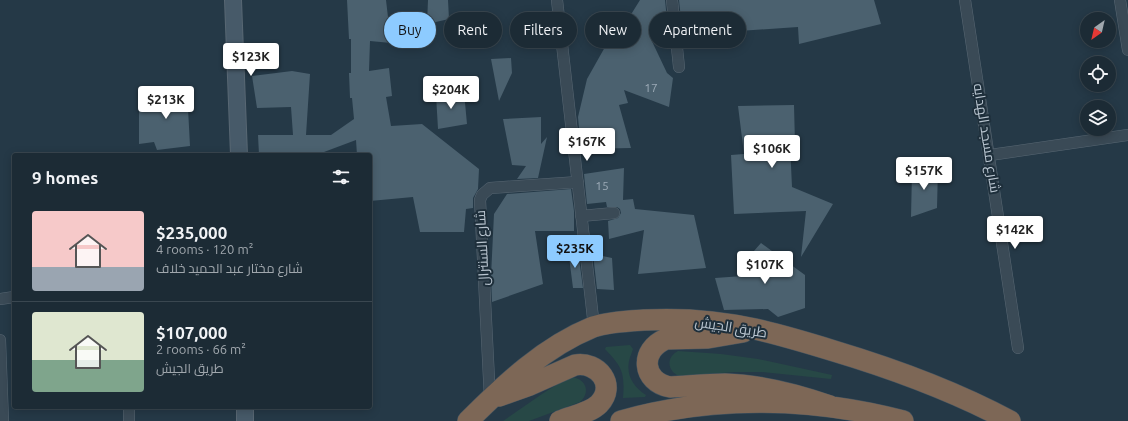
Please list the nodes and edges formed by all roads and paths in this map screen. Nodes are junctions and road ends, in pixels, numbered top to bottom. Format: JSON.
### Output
{"nodes":[{"id":1,"x":233,"y":0,"type":"edge"},
{"id":2,"x":557,"y":0,"type":"edge"},
{"id":3,"x":672,"y":0,"type":"edge"},
{"id":4,"x":964,"y":0,"type":"edge"},
{"id":5,"x":1120,"y":0,"type":"edge"},
{"id":6,"x":1125,"y":16,"type":"edge"},
{"id":7,"x":1128,"y":50,"type":"edge"},
{"id":8,"x":679,"y":67,"type":"dead end"},
{"id":9,"x":1128,"y":135,"type":"edge"},
{"id":10,"x":239,"y":153,"type":"edge"},
{"id":11,"x":990,"y":155,"type":"junction"},
{"id":12,"x":578,"y":182,"type":"junction"},
{"id":13,"x":614,"y":213,"type":"dead end"},
{"id":14,"x":581,"y":216,"type":"junction"},
{"id":15,"x":12,"y":297,"type":"edge"},
{"id":16,"x":0,"y":299,"type":"edge"},
{"id":17,"x":594,"y":327,"type":"junction"},
{"id":18,"x":755,"y":329,"type":"junction"},
{"id":19,"x":0,"y":340,"type":"edge"},
{"id":20,"x":1018,"y":348,"type":"dead end"},
{"id":21,"x":490,"y":399,"type":"junction"},
{"id":22,"x":830,"y":406,"type":"junction"},
{"id":23,"x":129,"y":409,"type":"edge"},
{"id":24,"x":245,"y":409,"type":"edge"},
{"id":25,"x":3,"y":421,"type":"edge"},
{"id":26,"x":128,"y":421,"type":"edge"},
{"id":27,"x":245,"y":421,"type":"edge"},
{"id":28,"x":468,"y":421,"type":"edge"},
{"id":29,"x":560,"y":421,"type":"edge"},
{"id":30,"x":621,"y":421,"type":"edge"},
{"id":31,"x":903,"y":421,"type":"edge"},
{"id":32,"x":1010,"y":421,"type":"edge"}],
"edges":[{"from":1,"to":10,"type":"street"},
{"from":2,"to":12,"type":"street"},
{"from":3,"to":8,"type":"street"},
{"from":4,"to":11,"type":"street","name":"شارع مسجد الهدايه"},
{"from":5,"to":6,"type":"street"},
{"from":6,"to":7,"type":"street"},
{"from":9,"to":11,"type":"street"},
{"from":11,"to":20,"type":"street","name":"شارع مسجد الهدايه"},
{"from":12,"to":14,"type":"street"},
{"from":12,"to":21,"type":"street","name":"شارع السنترال"},
{"from":13,"to":14,"type":"street"},
{"from":14,"to":17,"type":"street"},
{"from":15,"to":16,"type":"street"},
{"from":17,"to":18,"type":"highway","name":"طريق الجيش"},
{"from":17,"to":21,"type":"highway","name":"طريق الجيش"},
{"from":18,"to":22,"type":"highway"},
{"from":18,"to":32,"type":"highway","name":"طريق الجيش"},
{"from":19,"to":25,"type":"street"},
{"from":21,"to":28,"type":"highway","name":"طريق الجيش"},
{"from":21,"to":29,"type":"highway"},
{"from":22,"to":30,"type":"highway"},
{"from":22,"to":31,"type":"highway"},
{"from":23,"to":26,"type":"street"},
{"from":24,"to":27,"type":"street"}]}
